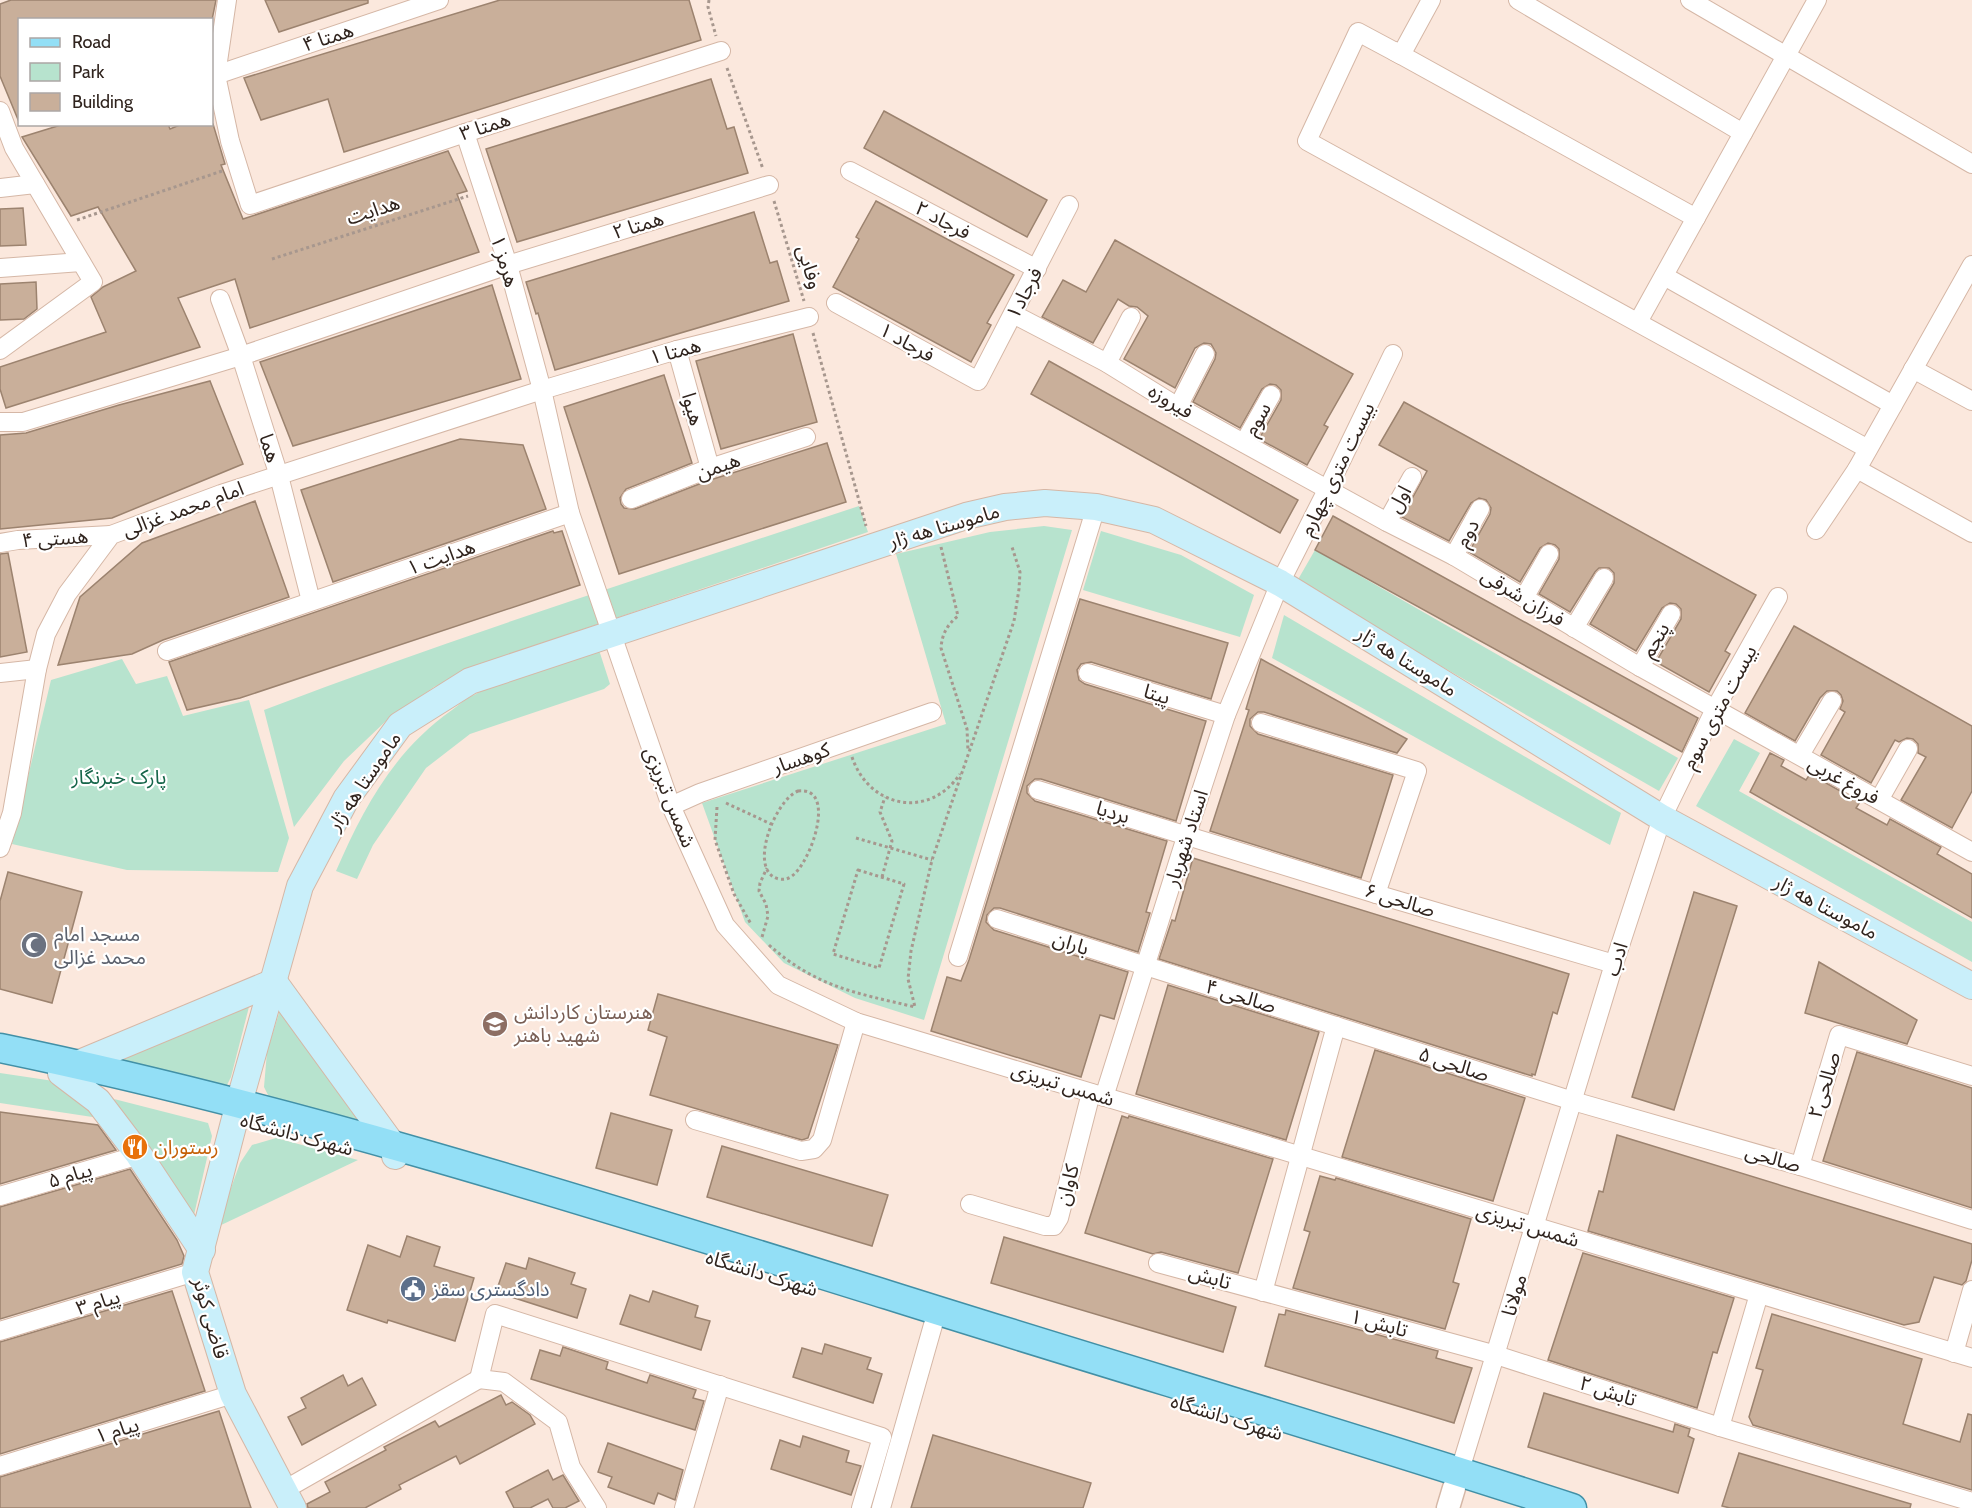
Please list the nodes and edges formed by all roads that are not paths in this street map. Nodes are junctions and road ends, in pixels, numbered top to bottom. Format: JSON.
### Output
{"nodes":[{"id":1,"x":227,"y":0,"type":"edge"},
{"id":2,"x":439,"y":0,"type":"edge"},
{"id":3,"x":1431,"y":0,"type":"edge"},
{"id":4,"x":1518,"y":0,"type":"edge"},
{"id":5,"x":1690,"y":0,"type":"edge"},
{"id":6,"x":1817,"y":0,"type":"edge"},
{"id":7,"x":721,"y":51,"type":"road end"},
{"id":8,"x":1394,"y":51,"type":"junction"},
{"id":9,"x":1786,"y":55,"type":"junction"},
{"id":10,"x":216,"y":63,"type":"edge"},
{"id":11,"x":5,"y":116,"type":"edge"},
{"id":12,"x":465,"y":133,"type":"junction"},
{"id":13,"x":1743,"y":133,"type":"junction"},
{"id":14,"x":1972,"y":164,"type":"edge"},
{"id":15,"x":850,"y":171,"type":"dead end"},
{"id":16,"x":35,"y":184,"type":"junction"},
{"id":17,"x":769,"y":185,"type":"road end"},
{"id":18,"x":0,"y":188,"type":"edge"},
{"id":19,"x":1069,"y":206,"type":"dead end"},
{"id":20,"x":1696,"y":218,"type":"junction"},
{"id":21,"x":81,"y":262,"type":"junction"},
{"id":22,"x":1972,"y":265,"type":"edge"},
{"id":23,"x":508,"y":266,"type":"junction"},
{"id":24,"x":0,"y":267,"type":"edge"},
{"id":25,"x":1037,"y":269,"type":"junction"},
{"id":26,"x":1664,"y":276,"type":"junction"},
{"id":27,"x":220,"y":299,"type":"dead end"},
{"id":28,"x":836,"y":303,"type":"dead end"},
{"id":29,"x":1013,"y":314,"type":"junction"},
{"id":30,"x":809,"y":317,"type":"road end"},
{"id":31,"x":1131,"y":317,"type":"dead end"},
{"id":32,"x":1638,"y":322,"type":"junction"},
{"id":33,"x":0,"y":350,"type":"edge"},
{"id":34,"x":676,"y":350,"type":"junction"},
{"id":35,"x":1205,"y":354,"type":"dead end"},
{"id":36,"x":1393,"y":354,"type":"dead end"},
{"id":37,"x":241,"y":356,"type":"junction"},
{"id":38,"x":1107,"y":363,"type":"junction"},
{"id":39,"x":1914,"y":369,"type":"junction"},
{"id":40,"x":978,"y":381,"type":"joint"},
{"id":41,"x":542,"y":390,"type":"junction"},
{"id":42,"x":1271,"y":395,"type":"dead end"},
{"id":43,"x":1972,"y":401,"type":"edge"},
{"id":44,"x":1893,"y":405,"type":"junction"},
{"id":45,"x":1178,"y":407,"type":"junction"},
{"id":46,"x":0,"y":422,"type":"edge"},
{"id":47,"x":806,"y":437,"type":"dead end"},
{"id":48,"x":1244,"y":443,"type":"junction"},
{"id":49,"x":1869,"y":448,"type":"junction"},
{"id":50,"x":710,"y":468,"type":"junction"},
{"id":51,"x":1857,"y":469,"type":"junction"},
{"id":52,"x":279,"y":476,"type":"junction"},
{"id":53,"x":1412,"y":477,"type":"dead end"},
{"id":54,"x":1328,"y":488,"type":"junction"},
{"id":55,"x":631,"y":499,"type":"dead end"},
{"id":56,"x":1096,"y":507,"type":"junction"},
{"id":57,"x":1480,"y":509,"type":"dead end"},
{"id":58,"x":570,"y":513,"type":"junction"},
{"id":59,"x":1387,"y":522,"type":"junction"},
{"id":60,"x":1816,"y":530,"type":"dead end"},
{"id":61,"x":1972,"y":533,"type":"edge"},
{"id":62,"x":111,"y":535,"type":"junction"},
{"id":63,"x":0,"y":543,"type":"edge"},
{"id":64,"x":1549,"y":554,"type":"dead end"},
{"id":65,"x":1454,"y":556,"type":"junction"},
{"id":66,"x":1604,"y":578,"type":"dead end"},
{"id":67,"x":1280,"y":583,"type":"junction"},
{"id":68,"x":1778,"y":597,"type":"dead end"},
{"id":69,"x":1524,"y":598,"type":"junction"},
{"id":70,"x":311,"y":600,"type":"junction"},
{"id":71,"x":1671,"y":614,"type":"dead end"},
{"id":72,"x":1574,"y":628,"type":"junction"},
{"id":73,"x":611,"y":634,"type":"junction"},
{"id":74,"x":167,"y":651,"type":"dead end"},
{"id":75,"x":1640,"y":667,"type":"junction"},
{"id":76,"x":37,"y":669,"type":"junction"},
{"id":77,"x":0,"y":673,"type":"edge"},
{"id":78,"x":1088,"y":673,"type":"dead end"},
{"id":79,"x":1832,"y":701,"type":"dead end"},
{"id":80,"x":1715,"y":709,"type":"junction"},
{"id":81,"x":932,"y":712,"type":"dead end"},
{"id":82,"x":1226,"y":715,"type":"junction"},
{"id":83,"x":1261,"y":723,"type":"dead end"},
{"id":84,"x":1908,"y":749,"type":"dead end"},
{"id":85,"x":1800,"y":755,"type":"junction"},
{"id":86,"x":1038,"y":790,"type":"dead end"},
{"id":87,"x":1879,"y":800,"type":"junction"},
{"id":88,"x":671,"y":806,"type":"junction"},
{"id":89,"x":6,"y":814,"type":"edge"},
{"id":90,"x":1662,"y":818,"type":"junction"},
{"id":91,"x":1187,"y":834,"type":"junction"},
{"id":92,"x":1970,"y":846,"type":"edge"},
{"id":93,"x":0,"y":848,"type":"edge"},
{"id":94,"x":1376,"y":894,"type":"junction"},
{"id":95,"x":997,"y":920,"type":"dead end"},
{"id":96,"x":958,"y":957,"type":"dead end"},
{"id":97,"x":1614,"y":964,"type":"junction"},
{"id":98,"x":1145,"y":966,"type":"junction"},
{"id":99,"x":274,"y":982,"type":"junction"},
{"id":100,"x":1972,"y":986,"type":"edge"},
{"id":101,"x":856,"y":1022,"type":"junction"},
{"id":102,"x":1336,"y":1026,"type":"junction"},
{"id":103,"x":0,"y":1048,"type":"edge"},
{"id":104,"x":0,"y":1062,"type":"edge"},
{"id":105,"x":68,"y":1069,"type":"junction"},
{"id":106,"x":1972,"y":1076,"type":"edge"},
{"id":107,"x":1098,"y":1095,"type":"junction"},
{"id":108,"x":1573,"y":1101,"type":"junction"},
{"id":109,"x":237,"y":1110,"type":"junction"},
{"id":110,"x":694,"y":1120,"type":"dead end"},
{"id":111,"x":395,"y":1154,"type":"junction"},
{"id":112,"x":139,"y":1155,"type":"junction"},
{"id":113,"x":1299,"y":1156,"type":"junction"},
{"id":114,"x":1800,"y":1166,"type":"junction"},
{"id":115,"x":0,"y":1196,"type":"edge"},
{"id":116,"x":970,"y":1204,"type":"dead end"},
{"id":117,"x":1972,"y":1220,"type":"edge"},
{"id":118,"x":1535,"y":1226,"type":"junction"},
{"id":119,"x":198,"y":1261,"type":"junction"},
{"id":120,"x":1158,"y":1263,"type":"dead end"},
{"id":121,"x":1972,"y":1290,"type":"edge"},
{"id":122,"x":1263,"y":1292,"type":"junction"},
{"id":123,"x":1759,"y":1294,"type":"junction"},
{"id":124,"x":933,"y":1325,"type":"junction"},
{"id":125,"x":0,"y":1331,"type":"edge"},
{"id":126,"x":1954,"y":1353,"type":"junction"},
{"id":127,"x":1496,"y":1355,"type":"junction"},
{"id":128,"x":1972,"y":1358,"type":"edge"},
{"id":129,"x":479,"y":1379,"type":"junction"},
{"id":130,"x":720,"y":1385,"type":"junction"},
{"id":131,"x":233,"y":1395,"type":"junction"},
{"id":132,"x":1720,"y":1427,"type":"junction"},
{"id":133,"x":0,"y":1466,"type":"edge"},
{"id":134,"x":1454,"y":1489,"type":"edge"},
{"id":135,"x":289,"y":1499,"type":"edge"},
{"id":136,"x":1972,"y":1502,"type":"edge"},
{"id":137,"x":597,"y":1508,"type":"edge"},
{"id":138,"x":684,"y":1508,"type":"edge"},
{"id":139,"x":861,"y":1508,"type":"edge"},
{"id":140,"x":881,"y":1508,"type":"edge"},
{"id":141,"x":1518,"y":1508,"type":"edge"},
{"id":142,"x":1572,"y":1508,"type":"edge"}],
"edges":[{"from":1,"to":10,"type":"street"},
{"from":2,"to":10,"type":"street","name":"همتا ۴"},
{"from":3,"to":8,"type":"street"},
{"from":4,"to":13,"type":"street"},
{"from":5,"to":9,"type":"street"},
{"from":6,"to":9,"type":"street"},
{"from":7,"to":12,"type":"street","name":"همتا ۳"},
{"from":8,"to":20,"type":"street"},
{"from":8,"to":32,"type":"street"},
{"from":9,"to":13,"type":"street"},
{"from":9,"to":14,"type":"street"},
{"from":10,"to":12,"type":"street","name":"همتا ۳"},
{"from":11,"to":16,"type":"street"},
{"from":12,"to":23,"type":"street","name":"هرمز ۱"},
{"from":13,"to":20,"type":"street"},
{"from":15,"to":25,"type":"street","name":"فرجاد ۲"},
{"from":16,"to":18,"type":"street"},
{"from":16,"to":21,"type":"street"},
{"from":17,"to":23,"type":"street","name":"همتا ۲"},
{"from":19,"to":25,"type":"street","name":"فرجاد۱"},
{"from":20,"to":26,"type":"street"},
{"from":21,"to":24,"type":"street"},
{"from":21,"to":33,"type":"street"},
{"from":22,"to":39,"type":"street"},
{"from":23,"to":37,"type":"street","name":"همتا ۲"},
{"from":23,"to":41,"type":"street","name":"هرمز ۱"},
{"from":25,"to":29,"type":"street","name":"فرجاد۱"},
{"from":26,"to":32,"type":"street"},
{"from":26,"to":44,"type":"street"},
{"from":27,"to":37,"type":"street","name":"هما"},
{"from":28,"to":40,"type":"street","name":"فرجاد ۱"},
{"from":29,"to":38,"type":"street","name":"فیروزه"},
{"from":29,"to":40,"type":"street","name":"فرجاد۱"},
{"from":30,"to":34,"type":"street","name":"همتا ۱"},
{"from":31,"to":38,"type":"street"},
{"from":32,"to":49,"type":"street"},
{"from":34,"to":41,"type":"street","name":"همتا ۱"},
{"from":34,"to":50,"type":"street","name":"هیوا"},
{"from":35,"to":45,"type":"street"},
{"from":36,"to":54,"type":"street","name":"بیست متری چهارم"},
{"from":37,"to":46,"type":"street","name":"همتا ۲"},
{"from":37,"to":52,"type":"street","name":"هما"},
{"from":38,"to":45,"type":"street","name":"فیروزه"},
{"from":39,"to":43,"type":"street"},
{"from":39,"to":44,"type":"street"},
{"from":41,"to":52,"type":"street","name":"امام محمد غزالی"},
{"from":41,"to":58,"type":"street","name":"شمس تبریزی"},
{"from":42,"to":48,"type":"street","name":"سوم"},
{"from":44,"to":49,"type":"street"},
{"from":45,"to":48,"type":"street","name":"فیروزه"},
{"from":47,"to":50,"type":"street","name":"هیمن"},
{"from":48,"to":54,"type":"street","name":"فیروزه"},
{"from":49,"to":51,"type":"street"},
{"from":50,"to":55,"type":"street","name":"هیمن"},
{"from":51,"to":60,"type":"street"},
{"from":51,"to":61,"type":"street"},
{"from":52,"to":62,"type":"street","name":"امام محمد غزالی"},
{"from":52,"to":70,"type":"street","name":"هما"},
{"from":53,"to":59,"type":"street","name":"اول"},
{"from":54,"to":59,"type":"street","name":"فرزان شرقی"},
{"from":54,"to":67,"type":"street","name":"بیست متری چهارم"},
{"from":56,"to":67,"type":"main road","name":"ماموستا هه ژار"},
{"from":56,"to":73,"type":"main road","name":"ماموستا هه ژار"},
{"from":56,"to":96,"type":"street"},
{"from":57,"to":65,"type":"street","name":"دوم"},
{"from":58,"to":70,"type":"street","name":"هدایت ۱"},
{"from":58,"to":73,"type":"street","name":"شمس تبریزی"},
{"from":59,"to":65,"type":"street","name":"فرزان شرقی"},
{"from":62,"to":63,"type":"street","name":"هستی ۴"},
{"from":62,"to":76,"type":"street","name":"امام محمد غزالی"},
{"from":64,"to":69,"type":"street"},
{"from":65,"to":69,"type":"street","name":"فرزان شرقی"},
{"from":66,"to":72,"type":"street"},
{"from":67,"to":82,"type":"street","name":"استاد شهریار"},
{"from":67,"to":90,"type":"main road","name":"ماموستا هه ژار"},
{"from":68,"to":80,"type":"street","name":"بیست متری سوم"},
{"from":69,"to":72,"type":"street","name":"فرزان شرقی"},
{"from":70,"to":74,"type":"street","name":"هدایت ۱"},
{"from":71,"to":75,"type":"street","name":"پنجم"},
{"from":72,"to":75,"type":"street","name":"فرزان شرقی"},
{"from":73,"to":88,"type":"street","name":"شمس تبریزی"},
{"from":73,"to":99,"type":"main road","name":"ماموستا هه ژار"},
{"from":75,"to":80,"type":"street","name":"فرزان شرقی"},
{"from":76,"to":77,"type":"street"},
{"from":76,"to":89,"type":"street","name":"امام محمد غزالی"},
{"from":78,"to":82,"type":"street","name":"پیتا"},
{"from":79,"to":85,"type":"street"},
{"from":80,"to":85,"type":"street","name":"فروغ غربی"},
{"from":80,"to":90,"type":"street","name":"بیست متری سوم"},
{"from":81,"to":88,"type":"street","name":"کوهسار"},
{"from":82,"to":91,"type":"street","name":"استاد شهریار"},
{"from":83,"to":94,"type":"street"},
{"from":84,"to":87,"type":"street"},
{"from":85,"to":87,"type":"street","name":"فروغ غربی"},
{"from":86,"to":91,"type":"street","name":"بردیا"},
{"from":87,"to":92,"type":"street","name":"فروغ غربی"},
{"from":88,"to":101,"type":"street","name":"شمس تبریزی"},
{"from":89,"to":93,"type":"street","name":"امام محمد غزالی"},
{"from":90,"to":97,"type":"street","name":"ادب"},
{"from":90,"to":100,"type":"main road","name":"ماموستا هه ژار"},
{"from":91,"to":94,"type":"street","name":"صالحی ۶"},
{"from":91,"to":98,"type":"street","name":"استاد شهریار"},
{"from":94,"to":97,"type":"street","name":"صالحی ۶"},
{"from":95,"to":98,"type":"street","name":"باران"},
{"from":97,"to":108,"type":"street","name":"ادب"},
{"from":98,"to":102,"type":"street","name":"صالحی ۴"},
{"from":98,"to":107,"type":"street","name":"استاد شهریار"},
{"from":99,"to":105,"type":"main road"},
{"from":99,"to":109,"type":"main road","name":"ماموستا هه ژار"},
{"from":99,"to":111,"type":"main road"},
{"from":101,"to":107,"type":"street","name":"شمس تبریزی"},
{"from":101,"to":110,"type":"street"},
{"from":102,"to":108,"type":"street","name":"صالحی ۵"},
{"from":102,"to":113,"type":"street"},
{"from":103,"to":105,"type":"main road"},
{"from":104,"to":105,"type":"main road","name":"شهرک دانشگاه"},
{"from":105,"to":109,"type":"main road","name":"شهرک دانشگاه"},
{"from":105,"to":112,"type":"main road"},
{"from":106,"to":114,"type":"street","name":"صالحی۲"},
{"from":107,"to":113,"type":"street","name":"شمس تبریزی"},
{"from":107,"to":116,"type":"street","name":"کاوان"},
{"from":108,"to":114,"type":"street","name":"صالحی"},
{"from":108,"to":118,"type":"street","name":"مولانا"},
{"from":109,"to":111,"type":"main road","name":"شهرک دانشگاه"},
{"from":109,"to":119,"type":"main road","name":"قاضی کوثر"},
{"from":111,"to":124,"type":"main road","name":"شهرک دانشگاه"},
{"from":111,"to":134,"type":"main road"},
{"from":112,"to":115,"type":"street","name":"پیام ۵"},
{"from":112,"to":119,"type":"main road"},
{"from":113,"to":118,"type":"street","name":"شمس تبریزی"},
{"from":113,"to":122,"type":"street"},
{"from":114,"to":117,"type":"street","name":"صالحی"},
{"from":118,"to":123,"type":"street","name":"شمس تبریزی"},
{"from":118,"to":127,"type":"street","name":"مولانا"},
{"from":119,"to":125,"type":"street","name":"پیام ۳"},
{"from":119,"to":131,"type":"main road","name":"قاضی کوثر"},
{"from":120,"to":122,"type":"street","name":"تابش"},
{"from":121,"to":126,"type":"street"},
{"from":122,"to":127,"type":"street","name":"تابش ۱"},
{"from":123,"to":126,"type":"street","name":"شمس تبریزی"},
{"from":123,"to":132,"type":"street"},
{"from":124,"to":134,"type":"main road","name":"شهرک دانشگاه"},
{"from":124,"to":140,"type":"street"},
{"from":126,"to":128,"type":"street","name":"شمس تبریزی"},
{"from":127,"to":132,"type":"street","name":"تابش ۲"},
{"from":127,"to":134,"type":"street","name":"مولانا"},
{"from":129,"to":130,"type":"street"},
{"from":129,"to":135,"type":"street"},
{"from":129,"to":137,"type":"street"},
{"from":130,"to":138,"type":"street"},
{"from":130,"to":139,"type":"street"},
{"from":131,"to":133,"type":"street","name":"پیام ۱"},
{"from":131,"to":135,"type":"main road","name":"قاضی کوثر"},
{"from":132,"to":136,"type":"street","name":"تابش ۲"},
{"from":134,"to":141,"type":"main road","name":"شهرک دانشگاه"},
{"from":134,"to":142,"type":"main road"}]}
